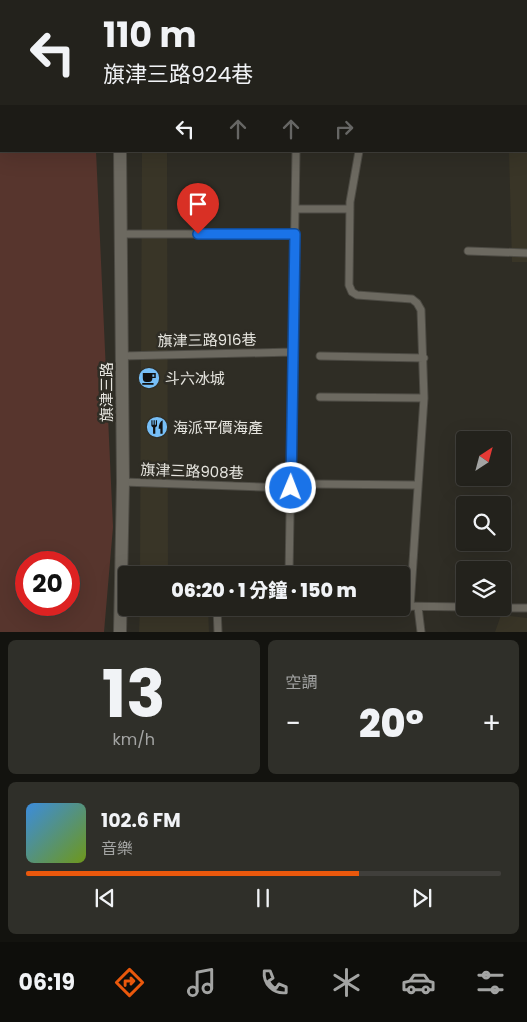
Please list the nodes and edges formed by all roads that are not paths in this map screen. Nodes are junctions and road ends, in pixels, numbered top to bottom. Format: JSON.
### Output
{"nodes":[{"id":1,"x":120,"y":152,"type":"edge"},
{"id":2,"x":296,"y":152,"type":"edge"},
{"id":3,"x":359,"y":152,"type":"edge"},
{"id":4,"x":350,"y":208,"type":"junction"},
{"id":5,"x":295,"y":210,"type":"junction"},
{"id":6,"x":121,"y":234,"type":"junction"},
{"id":7,"x":295,"y":234,"type":"junction"},
{"id":8,"x":468,"y":251,"type":"dead end"},
{"id":9,"x":527,"y":253,"type":"edge"},
{"id":10,"x":293,"y":352,"type":"junction"},
{"id":11,"x":122,"y":356,"type":"junction"},
{"id":12,"x":320,"y":356,"type":"dead end"},
{"id":13,"x":424,"y":358,"type":"junction"},
{"id":14,"x":320,"y":397,"type":"dead end"},
{"id":15,"x":424,"y":398,"type":"junction"},
{"id":16,"x":122,"y":482,"type":"junction"},
{"id":17,"x":314,"y":484,"type":"dead end"},
{"id":18,"x":418,"y":485,"type":"junction"},
{"id":19,"x":291,"y":488,"type":"junction"},
{"id":20,"x":123,"y":566,"type":"edge"},
{"id":21,"x":289,"y":566,"type":"edge"},
{"id":22,"x":410,"y":607,"type":"joint"},
{"id":23,"x":418,"y":607,"type":"junction"},
{"id":24,"x":456,"y":608,"type":"edge"},
{"id":25,"x":511,"y":608,"type":"edge"},
{"id":26,"x":527,"y":608,"type":"edge"},
{"id":27,"x":122,"y":616,"type":"edge"},
{"id":28,"x":217,"y":616,"type":"edge"},
{"id":29,"x":120,"y":632,"type":"edge"},
{"id":30,"x":218,"y":632,"type":"edge"},
{"id":31,"x":421,"y":632,"type":"edge"}],
"edges":[{"from":1,"to":6,"type":"street","name":"旗津三路"},
{"from":2,"to":5,"type":"lane"},
{"from":3,"to":4,"type":"lane"},
{"from":4,"to":5,"type":"lane"},
{"from":4,"to":13,"type":"lane"},
{"from":5,"to":7,"type":"lane"},
{"from":6,"to":7,"type":"lane"},
{"from":6,"to":11,"type":"street","name":"旗津三路"},
{"from":7,"to":10,"type":"lane"},
{"from":8,"to":9,"type":"lane"},
{"from":10,"to":11,"type":"lane","name":"旗津三路916巷"},
{"from":10,"to":19,"type":"lane"},
{"from":11,"to":16,"type":"street","name":"旗津三路"},
{"from":12,"to":13,"type":"lane"},
{"from":13,"to":15,"type":"lane"},
{"from":14,"to":15,"type":"lane"},
{"from":15,"to":18,"type":"lane"},
{"from":16,"to":19,"type":"lane","name":"旗津三路908巷"},
{"from":16,"to":20,"type":"street","name":"旗津三路"},
{"from":17,"to":18,"type":"lane"},
{"from":18,"to":22,"type":"lane"},
{"from":19,"to":21,"type":"lane"},
{"from":22,"to":23,"type":"lane"},
{"from":23,"to":24,"type":"lane"},
{"from":23,"to":31,"type":"lane"},
{"from":25,"to":26,"type":"lane"},
{"from":27,"to":29,"type":"street","name":"旗津三路"},
{"from":28,"to":30,"type":"lane"}]}
